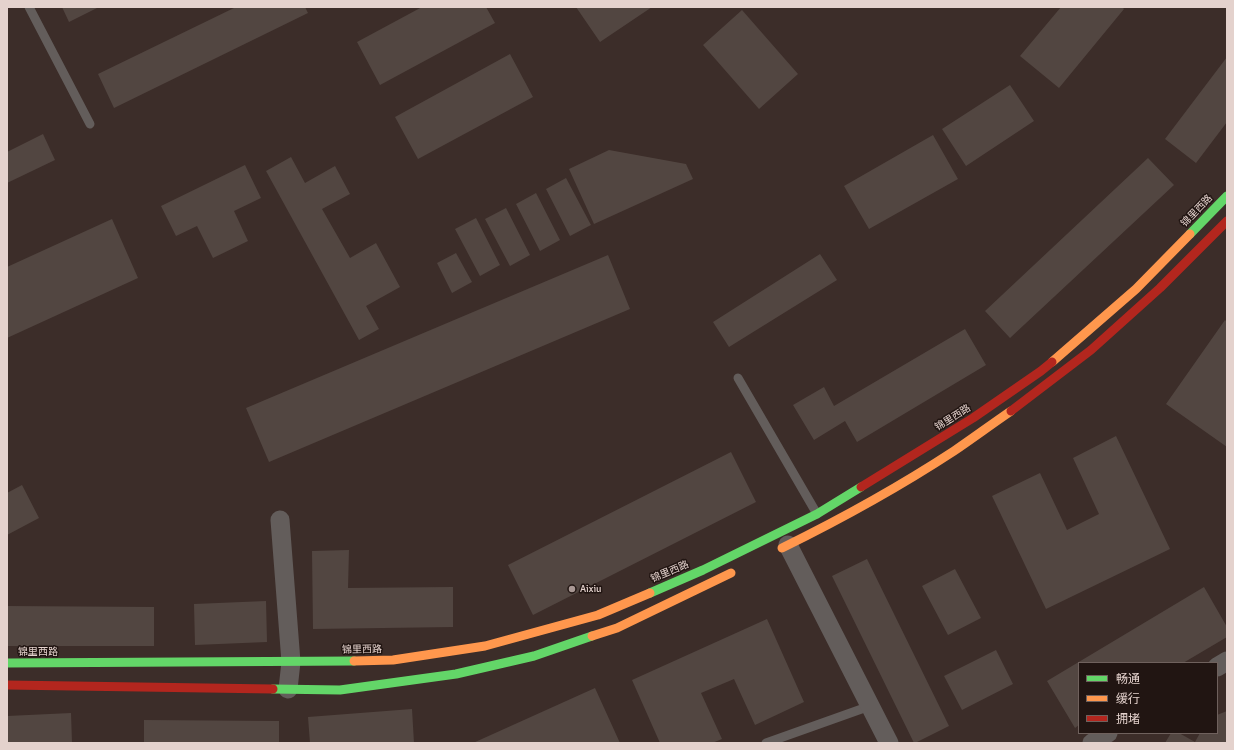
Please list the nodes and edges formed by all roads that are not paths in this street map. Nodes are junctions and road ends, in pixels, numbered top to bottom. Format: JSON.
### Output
{"nodes":[{"id":1,"x":29,"y":7,"type":"edge"},
{"id":2,"x":90,"y":124,"type":"dead end"},
{"id":3,"x":1227,"y":196,"type":"edge"},
{"id":4,"x":1227,"y":221,"type":"edge"},
{"id":5,"x":738,"y":378,"type":"dead end"},
{"id":6,"x":817,"y":514,"type":"junction"},
{"id":7,"x":280,"y":520,"type":"dead end"},
{"id":8,"x":825,"y":528,"type":"junction"},
{"id":9,"x":781,"y":548,"type":"joint"},
{"id":10,"x":740,"y":569,"type":"dead end"},
{"id":11,"x":1227,"y":661,"type":"edge"},
{"id":12,"x":291,"y":662,"type":"junction"},
{"id":13,"x":7,"y":663,"type":"edge"},
{"id":14,"x":1218,"y":666,"type":"edge"},
{"id":15,"x":7,"y":685,"type":"edge"},
{"id":16,"x":288,"y":689,"type":"junction"},
{"id":17,"x":870,"y":706,"type":"junction"},
{"id":18,"x":1106,"y":734,"type":"edge"},
{"id":19,"x":766,"y":743,"type":"edge"},
{"id":20,"x":889,"y":743,"type":"edge"},
{"id":21,"x":1092,"y":743,"type":"edge"}],
"edges":[{"from":1,"to":2,"type":"lane"},
{"from":3,"to":6,"type":"main road","name":"锦里西路"},
{"from":4,"to":8,"type":"main road"},
{"from":5,"to":6,"type":"lane"},
{"from":6,"to":8,"type":"lane"},
{"from":6,"to":12,"type":"main road","name":"锦里西路"},
{"from":7,"to":12,"type":"street"},
{"from":8,"to":9,"type":"main road"},
{"from":9,"to":17,"type":"street"},
{"from":10,"to":16,"type":"main road"},
{"from":11,"to":14,"type":"street"},
{"from":12,"to":13,"type":"main road","name":"锦里西路"},
{"from":12,"to":16,"type":"street"},
{"from":15,"to":16,"type":"main road"},
{"from":17,"to":19,"type":"lane"},
{"from":17,"to":20,"type":"street"},
{"from":18,"to":21,"type":"street"}]}
